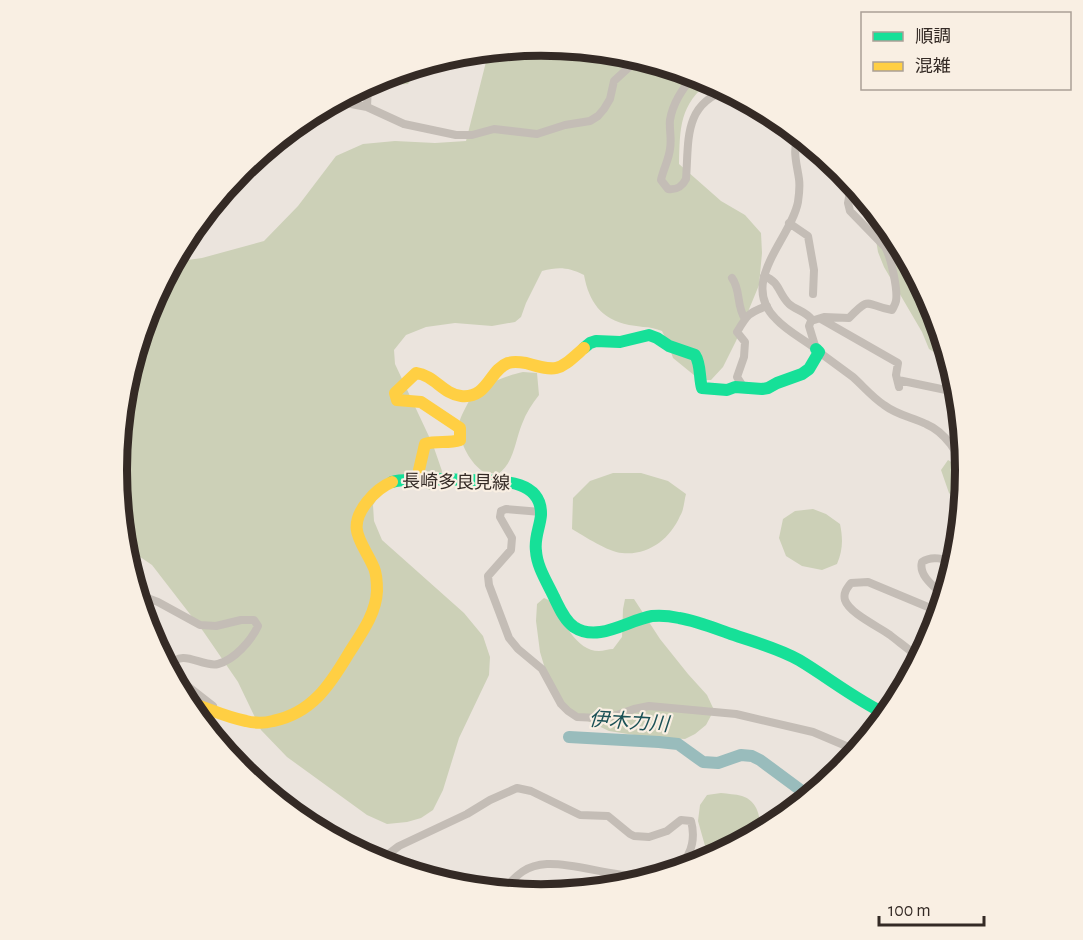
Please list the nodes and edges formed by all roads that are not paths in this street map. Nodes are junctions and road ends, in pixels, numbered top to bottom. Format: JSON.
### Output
{"nodes":[{"id":1,"x":631,"y":65,"type":"edge"},
{"id":2,"x":688,"y":82,"type":"edge"},
{"id":3,"x":368,"y":94,"type":"edge"},
{"id":4,"x":715,"y":94,"type":"edge"},
{"id":5,"x":348,"y":103,"type":"edge"},
{"id":6,"x":367,"y":107,"type":"junction"},
{"id":7,"x":796,"y":143,"type":"edge"},
{"id":8,"x":850,"y":193,"type":"edge"},
{"id":9,"x":789,"y":223,"type":"junction"},
{"id":10,"x":764,"y":276,"type":"junction"},
{"id":11,"x":732,"y":278,"type":"dead end"},
{"id":12,"x":813,"y":294,"type":"dead end"},
{"id":13,"x":766,"y":306,"type":"junction"},
{"id":14,"x":745,"y":319,"type":"junction"},
{"id":15,"x":816,"y":319,"type":"junction"},
{"id":16,"x":818,"y":351,"type":"junction"},
{"id":17,"x":744,"y":388,"type":"junction"},
{"id":18,"x":948,"y":391,"type":"edge"},
{"id":19,"x":955,"y":451,"type":"edge"},
{"id":20,"x":419,"y":479,"type":"junction"},
{"id":21,"x":541,"y":512,"type":"junction"},
{"id":22,"x":946,"y":560,"type":"edge"},
{"id":23,"x":938,"y":590,"type":"edge"},
{"id":24,"x":147,"y":598,"type":"edge"},
{"id":25,"x":932,"y":609,"type":"edge"},
{"id":26,"x":913,"y":653,"type":"edge"},
{"id":27,"x":174,"y":660,"type":"edge"},
{"id":28,"x":190,"y":688,"type":"edge"},
{"id":29,"x":202,"y":707,"type":"edge"},
{"id":30,"x":878,"y":710,"type":"edge"},
{"id":31,"x":223,"y":714,"type":"junction"},
{"id":32,"x":849,"y":747,"type":"edge"},
{"id":33,"x":387,"y":855,"type":"edge"},
{"id":34,"x":686,"y":858,"type":"edge"},
{"id":35,"x":629,"y":875,"type":"edge"},
{"id":36,"x":509,"y":883,"type":"edge"}],
"edges":[{"from":1,"to":6,"type":"street"},
{"from":2,"to":4,"type":"street"},
{"from":3,"to":6,"type":"street"},
{"from":5,"to":6,"type":"street"},
{"from":7,"to":9,"type":"street"},
{"from":8,"to":15,"type":"street"},
{"from":9,"to":10,"type":"street"},
{"from":9,"to":12,"type":"street"},
{"from":10,"to":13,"type":"street"},
{"from":10,"to":15,"type":"street"},
{"from":11,"to":14,"type":"street"},
{"from":13,"to":14,"type":"street"},
{"from":13,"to":16,"type":"street"},
{"from":14,"to":17,"type":"street"},
{"from":15,"to":16,"type":"street"},
{"from":15,"to":18,"type":"street"},
{"from":16,"to":17,"type":"main road"},
{"from":16,"to":19,"type":"street"},
{"from":17,"to":20,"type":"main road"},
{"from":20,"to":21,"type":"main road","name":"長崎多良見線"},
{"from":20,"to":31,"type":"main road","name":"長崎多良見線"},
{"from":21,"to":30,"type":"main road"},
{"from":21,"to":32,"type":"street"},
{"from":22,"to":23,"type":"street"},
{"from":24,"to":27,"type":"street"},
{"from":25,"to":26,"type":"street"},
{"from":28,"to":31,"type":"street"},
{"from":29,"to":31,"type":"main road","name":"長崎多良見線"},
{"from":33,"to":34,"type":"street"},
{"from":35,"to":36,"type":"street"}]}
